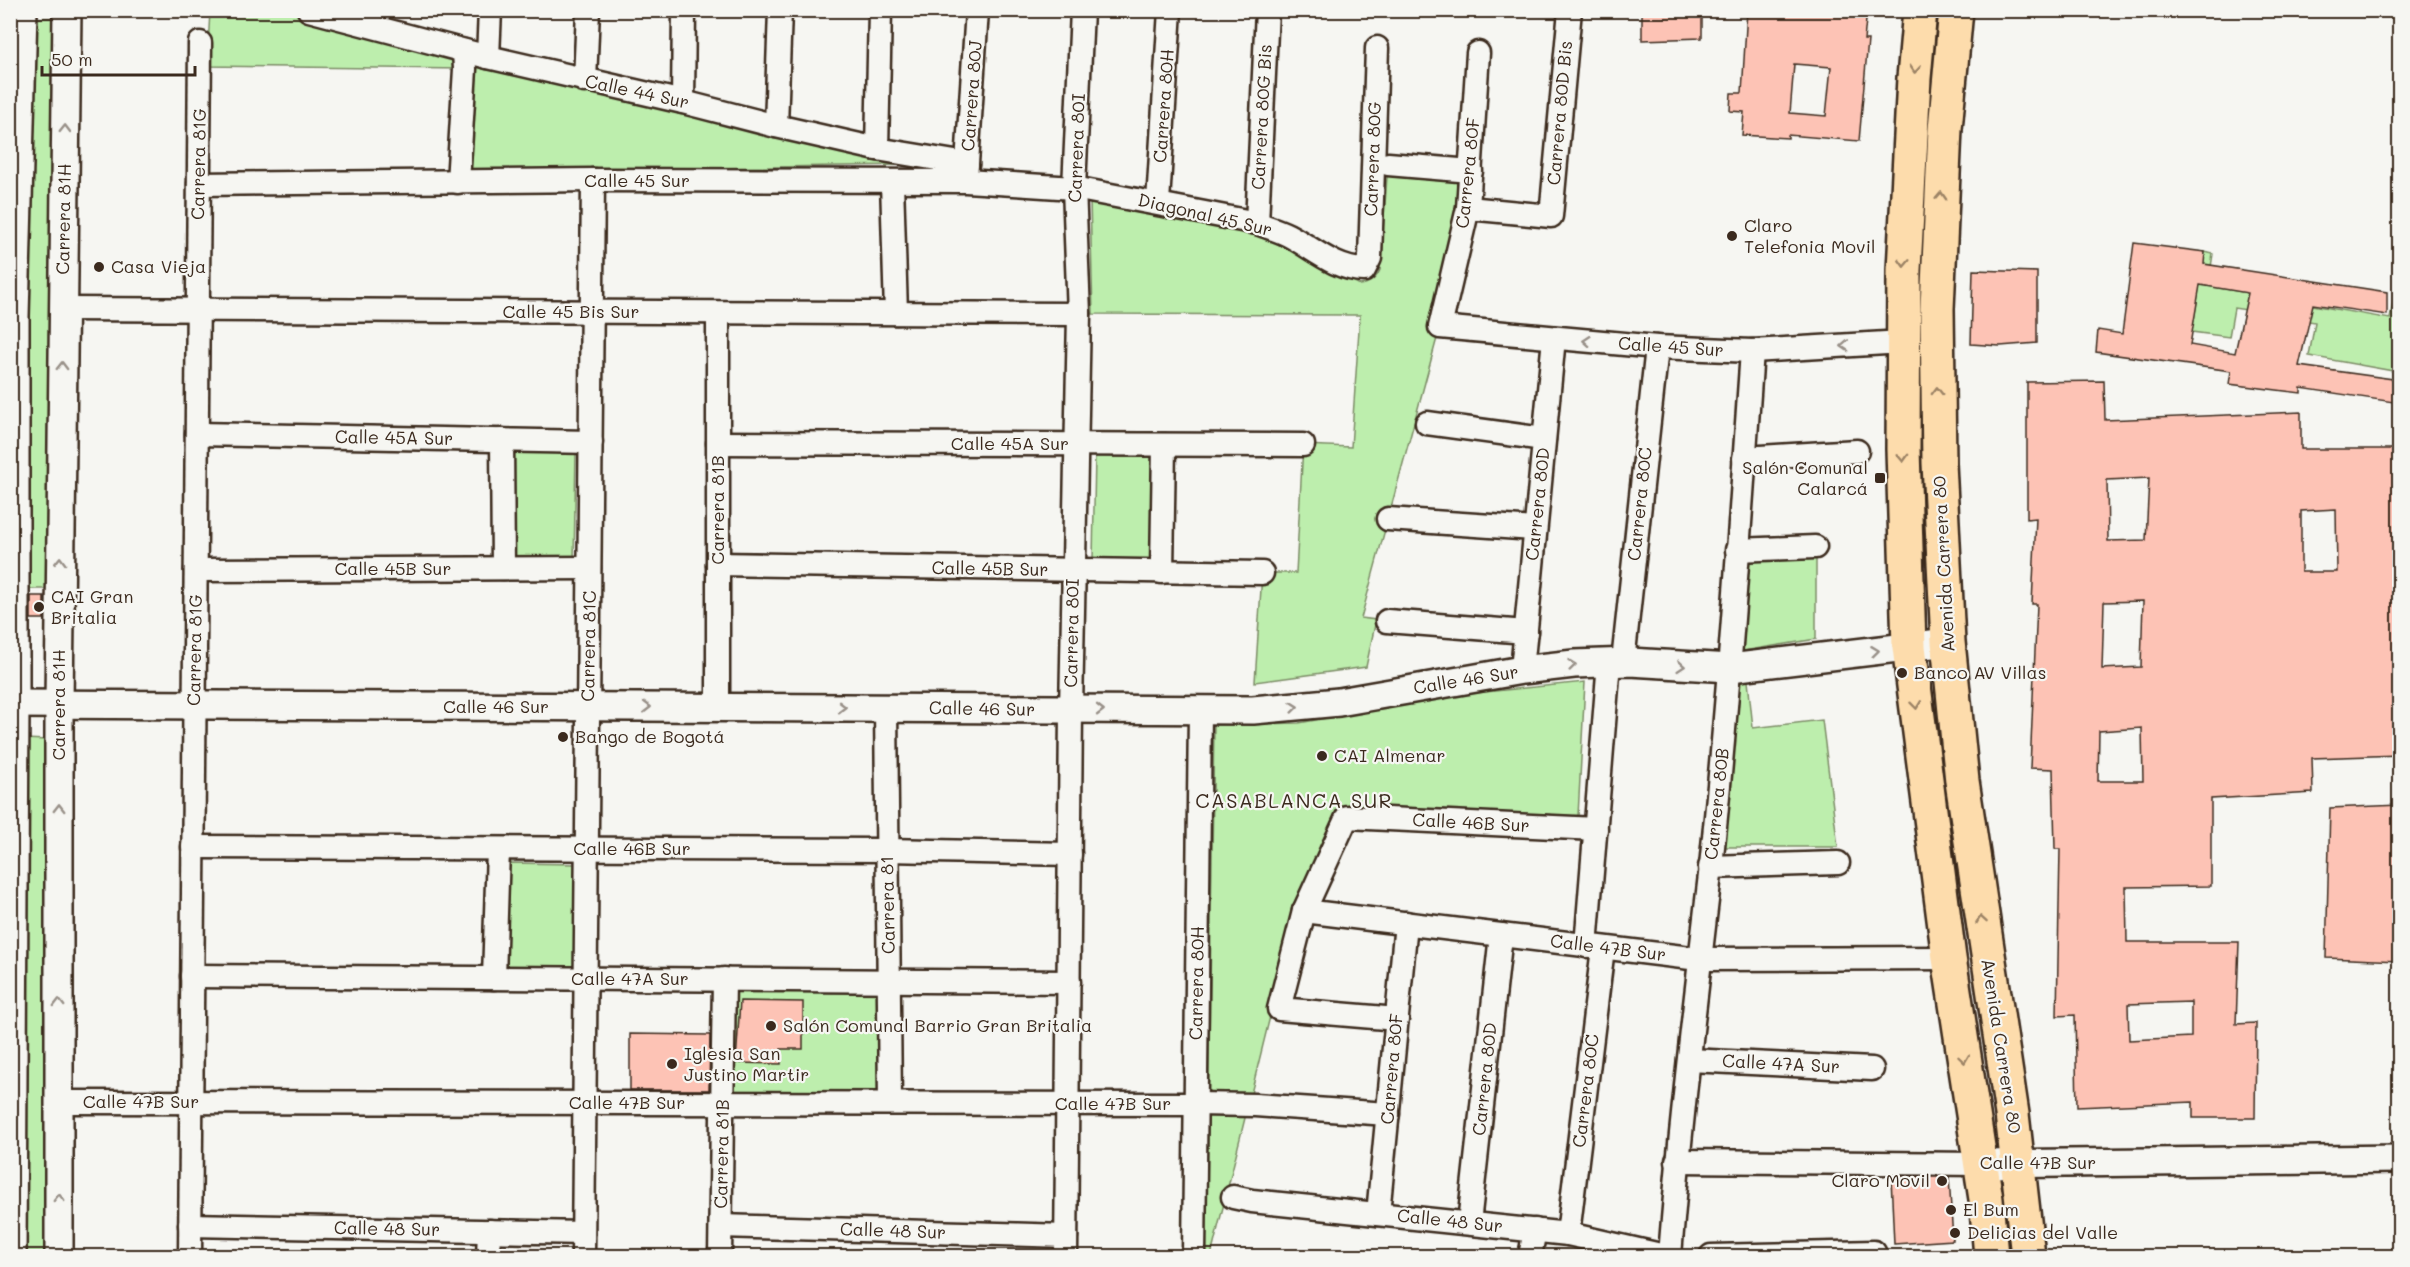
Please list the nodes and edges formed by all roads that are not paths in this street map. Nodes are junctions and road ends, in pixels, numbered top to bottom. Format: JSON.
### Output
{"nodes":[{"id":1,"x":23,"y":10,"type":"edge"},
{"id":2,"x":67,"y":10,"type":"edge"},
{"id":3,"x":309,"y":10,"type":"edge"},
{"id":4,"x":490,"y":10,"type":"edge"},
{"id":5,"x":588,"y":10,"type":"edge"},
{"id":6,"x":684,"y":10,"type":"edge"},
{"id":7,"x":780,"y":10,"type":"edge"},
{"id":8,"x":880,"y":10,"type":"edge"},
{"id":9,"x":977,"y":10,"type":"edge"},
{"id":10,"x":1082,"y":10,"type":"edge"},
{"id":11,"x":1170,"y":10,"type":"edge"},
{"id":12,"x":1267,"y":10,"type":"edge"},
{"id":13,"x":1570,"y":10,"type":"edge"},
{"id":14,"x":1920,"y":10,"type":"edge"},
{"id":15,"x":1956,"y":10,"type":"edge"},
{"id":16,"x":201,"y":43,"type":"dead end"},
{"id":17,"x":1377,"y":48,"type":"dead end"},
{"id":18,"x":464,"y":51,"type":"junction"},
{"id":19,"x":1478,"y":53,"type":"dead end"},
{"id":20,"x":488,"y":57,"type":"junction"},
{"id":21,"x":585,"y":81,"type":"junction"},
{"id":22,"x":683,"y":102,"type":"junction"},
{"id":23,"x":776,"y":126,"type":"junction"},
{"id":24,"x":877,"y":149,"type":"junction"},
{"id":25,"x":1389,"y":164,"type":"dead end"},
{"id":26,"x":1471,"y":171,"type":"junction"},
{"id":27,"x":967,"y":173,"type":"junction"},
{"id":28,"x":593,"y":180,"type":"junction"},
{"id":29,"x":458,"y":182,"type":"junction"},
{"id":30,"x":892,"y":182,"type":"junction"},
{"id":31,"x":199,"y":184,"type":"junction"},
{"id":32,"x":1074,"y":188,"type":"junction"},
{"id":33,"x":1158,"y":202,"type":"junction"},
{"id":34,"x":1468,"y":208,"type":"junction"},
{"id":35,"x":1257,"y":223,"type":"junction"},
{"id":36,"x":1364,"y":270,"type":"joint"},
{"id":37,"x":63,"y":309,"type":"junction"},
{"id":38,"x":198,"y":310,"type":"junction"},
{"id":39,"x":592,"y":313,"type":"junction"},
{"id":40,"x":718,"y":313,"type":"junction"},
{"id":41,"x":896,"y":313,"type":"junction"},
{"id":42,"x":1078,"y":314,"type":"junction"},
{"id":43,"x":13,"y":316,"type":"edge"},
{"id":44,"x":1440,"y":327,"type":"joint"},
{"id":45,"x":1554,"y":338,"type":"junction"},
{"id":46,"x":1903,"y":342,"type":"junction"},
{"id":47,"x":1657,"y":347,"type":"junction"},
{"id":48,"x":1752,"y":351,"type":"junction"},
{"id":49,"x":1427,"y":423,"type":"dead end"},
{"id":50,"x":197,"y":434,"type":"junction"},
{"id":51,"x":1544,"y":439,"type":"junction"},
{"id":52,"x":502,"y":440,"type":"junction"},
{"id":53,"x":591,"y":442,"type":"junction"},
{"id":54,"x":718,"y":443,"type":"junction"},
{"id":55,"x":1076,"y":444,"type":"junction"},
{"id":56,"x":1164,"y":445,"type":"junction"},
{"id":57,"x":1303,"y":445,"type":"dead end"},
{"id":58,"x":1857,"y":451,"type":"dead end"},
{"id":59,"x":1744,"y":458,"type":"junction"},
{"id":60,"x":1388,"y":519,"type":"dead end"},
{"id":61,"x":1536,"y":529,"type":"junction"},
{"id":62,"x":1815,"y":547,"type":"dead end"},
{"id":63,"x":1737,"y":550,"type":"junction"},
{"id":64,"x":718,"y":564,"type":"junction"},
{"id":65,"x":503,"y":568,"type":"junction"},
{"id":66,"x":589,"y":568,"type":"junction"},
{"id":67,"x":196,"y":570,"type":"junction"},
{"id":68,"x":1074,"y":570,"type":"junction"},
{"id":69,"x":1162,"y":572,"type":"junction"},
{"id":70,"x":1262,"y":573,"type":"dead end"},
{"id":71,"x":1387,"y":621,"type":"dead end"},
{"id":72,"x":1526,"y":632,"type":"junction"},
{"id":73,"x":1948,"y":642,"type":"junction"},
{"id":74,"x":1909,"y":647,"type":"junction"},
{"id":75,"x":1616,"y":662,"type":"junction"},
{"id":76,"x":1730,"y":668,"type":"junction"},
{"id":77,"x":1522,"y":670,"type":"junction"},
{"id":78,"x":13,"y":704,"type":"edge"},
{"id":79,"x":58,"y":704,"type":"junction"},
{"id":80,"x":195,"y":704,"type":"junction"},
{"id":81,"x":588,"y":707,"type":"junction"},
{"id":82,"x":718,"y":707,"type":"junction"},
{"id":83,"x":886,"y":707,"type":"junction"},
{"id":84,"x":1071,"y":710,"type":"junction"},
{"id":85,"x":1200,"y":710,"type":"junction"},
{"id":86,"x":1596,"y":829,"type":"junction"},
{"id":87,"x":193,"y":847,"type":"junction"},
{"id":88,"x":498,"y":849,"type":"junction"},
{"id":89,"x":587,"y":849,"type":"junction"},
{"id":90,"x":887,"y":850,"type":"junction"},
{"id":91,"x":1070,"y":854,"type":"junction"},
{"id":92,"x":1838,"y":863,"type":"dead end"},
{"id":93,"x":1710,"y":867,"type":"junction"},
{"id":94,"x":1304,"y":911,"type":"junction"},
{"id":95,"x":1406,"y":923,"type":"junction"},
{"id":96,"x":1502,"y":935,"type":"junction"},
{"id":97,"x":1595,"y":947,"type":"junction"},
{"id":98,"x":1699,"y":958,"type":"junction"},
{"id":99,"x":1949,"y":958,"type":"junction"},
{"id":100,"x":192,"y":976,"type":"junction"},
{"id":101,"x":495,"y":978,"type":"junction"},
{"id":102,"x":586,"y":978,"type":"junction"},
{"id":103,"x":724,"y":979,"type":"junction"},
{"id":104,"x":889,"y":980,"type":"junction"},
{"id":105,"x":1069,"y":982,"type":"junction"},
{"id":106,"x":1397,"y":1019,"type":"junction"},
{"id":107,"x":1689,"y":1060,"type":"junction"},
{"id":108,"x":1872,"y":1069,"type":"dead end"},
{"id":109,"x":12,"y":1101,"type":"edge"},
{"id":110,"x":59,"y":1102,"type":"junction"},
{"id":111,"x":191,"y":1102,"type":"junction"},
{"id":112,"x":585,"y":1102,"type":"junction"},
{"id":113,"x":722,"y":1103,"type":"junction"},
{"id":114,"x":890,"y":1103,"type":"junction"},
{"id":115,"x":1068,"y":1103,"type":"junction"},
{"id":116,"x":1196,"y":1104,"type":"junction"},
{"id":117,"x":1388,"y":1114,"type":"junction"},
{"id":118,"x":2400,"y":1159,"type":"edge"},
{"id":119,"x":1677,"y":1161,"type":"junction"},
{"id":120,"x":1981,"y":1164,"type":"junction"},
{"id":121,"x":2019,"y":1164,"type":"junction"},
{"id":122,"x":1233,"y":1197,"type":"dead end"},
{"id":123,"x":1378,"y":1214,"type":"junction"},
{"id":124,"x":1469,"y":1223,"type":"junction"},
{"id":125,"x":190,"y":1225,"type":"junction"},
{"id":126,"x":721,"y":1226,"type":"junction"},
{"id":127,"x":1535,"y":1230,"type":"junction"},
{"id":128,"x":489,"y":1231,"type":"junction"},
{"id":129,"x":583,"y":1233,"type":"junction"},
{"id":130,"x":1568,"y":1234,"type":"junction"},
{"id":131,"x":1066,"y":1246,"type":"edge"},
{"id":132,"x":1874,"y":1252,"type":"dead end"},
{"id":133,"x":12,"y":1257,"type":"edge"},
{"id":134,"x":59,"y":1257,"type":"edge"},
{"id":135,"x":190,"y":1257,"type":"edge"},
{"id":136,"x":488,"y":1257,"type":"edge"},
{"id":137,"x":583,"y":1257,"type":"edge"},
{"id":138,"x":720,"y":1257,"type":"edge"},
{"id":139,"x":1194,"y":1257,"type":"edge"},
{"id":140,"x":1530,"y":1257,"type":"edge"},
{"id":141,"x":1667,"y":1257,"type":"edge"},
{"id":142,"x":1710,"y":1257,"type":"edge"},
{"id":143,"x":1991,"y":1257,"type":"edge"},
{"id":144,"x":2028,"y":1257,"type":"edge"}],
"edges":[{"from":1,"to":43,"type":"street"},
{"from":37,"to":2,"type":"street","name":"Carrera 81H","one_way":true},
{"from":3,"to":18,"type":"street","name":"Calle 44 Sur"},
{"from":4,"to":20,"type":"street"},
{"from":5,"to":21,"type":"street"},
{"from":6,"to":22,"type":"street"},
{"from":7,"to":23,"type":"street"},
{"from":8,"to":24,"type":"street"},
{"from":9,"to":27,"type":"street","name":"Carrera 80J"},
{"from":10,"to":32,"type":"street","name":"Carrera 80I"},
{"from":11,"to":33,"type":"street","name":"Carrera 80H"},
{"from":12,"to":35,"type":"street","name":"Carrera 80G Bis"},
{"from":13,"to":34,"type":"street","name":"Carrera 80D Bis"},
{"from":14,"to":46,"type":"main road","name":"Avenida Carrera 80","one_way":true},
{"from":73,"to":15,"type":"main road","name":"Avenida Carrera 80","one_way":true},
{"from":16,"to":31,"type":"street","name":"Carrera 81G"},
{"from":17,"to":36,"type":"street","name":"Carrera 80G"},
{"from":18,"to":20,"type":"street","name":"Calle 44 Sur"},
{"from":18,"to":29,"type":"street"},
{"from":19,"to":26,"type":"street","name":"Carrera 80F"},
{"from":20,"to":21,"type":"street","name":"Calle 44 Sur"},
{"from":21,"to":22,"type":"street","name":"Calle 44 Sur"},
{"from":22,"to":23,"type":"street","name":"Calle 44 Sur"},
{"from":23,"to":24,"type":"street","name":"Calle 44 Sur"},
{"from":24,"to":27,"type":"street","name":"Calle 44 Sur"},
{"from":25,"to":26,"type":"street"},
{"from":26,"to":34,"type":"street","name":"Carrera 80F"},
{"from":27,"to":30,"type":"street","name":"Calle 45 Sur"},
{"from":27,"to":32,"type":"street","name":"Calle 45 Sur"},
{"from":28,"to":29,"type":"street","name":"Calle 45 Sur"},
{"from":28,"to":30,"type":"street","name":"Calle 45 Sur"},
{"from":28,"to":39,"type":"street","name":"Carrera 81C"},
{"from":29,"to":31,"type":"street","name":"Calle 45 Sur"},
{"from":30,"to":41,"type":"street"},
{"from":31,"to":38,"type":"street","name":"Carrera 81G"},
{"from":32,"to":33,"type":"street","name":"Diagonal 45 Sur"},
{"from":32,"to":42,"type":"street","name":"Carrera 80I"},
{"from":33,"to":35,"type":"street","name":"Diagonal 45 Sur"},
{"from":34,"to":44,"type":"street","name":"Carrera 80F"},
{"from":35,"to":36,"type":"street","name":"Diagonal 45 Sur"},
{"from":37,"to":38,"type":"street","name":"Calle 45 Bis Sur"},
{"from":79,"to":37,"type":"street","name":"Carrera 81H","one_way":true},
{"from":38,"to":39,"type":"street","name":"Calle 45 Bis Sur"},
{"from":38,"to":50,"type":"street","name":"Carrera 81G"},
{"from":39,"to":40,"type":"street","name":"Calle 45 Bis Sur"},
{"from":39,"to":53,"type":"street","name":"Carrera 81C"},
{"from":40,"to":41,"type":"street","name":"Calle 45 Bis Sur"},
{"from":40,"to":54,"type":"street","name":"Carrera 81B"},
{"from":41,"to":42,"type":"street","name":"Calle 45 Bis Sur"},
{"from":42,"to":55,"type":"street","name":"Carrera 80I"},
{"from":43,"to":78,"type":"street"},
{"from":44,"to":45,"type":"street","name":"Calle 45 Sur"},
{"from":47,"to":45,"type":"street","name":"Calle 45 Sur","one_way":true},
{"from":45,"to":51,"type":"street","name":"Carrera 80D"},
{"from":46,"to":48,"type":"street","name":"Calle 45 Sur","one_way":true},
{"from":46,"to":74,"type":"main road","name":"Avenida Carrera 80","one_way":true},
{"from":47,"to":48,"type":"street","name":"Calle 45 Sur"},
{"from":47,"to":75,"type":"street","name":"Carrera 80C"},
{"from":48,"to":59,"type":"street","name":"Carrera 80B"},
{"from":49,"to":51,"type":"street"},
{"from":50,"to":52,"type":"street","name":"Calle 45A Sur"},
{"from":50,"to":67,"type":"street","name":"Carrera 81G"},
{"from":51,"to":61,"type":"street","name":"Carrera 80D"},
{"from":52,"to":53,"type":"street","name":"Calle 45A Sur"},
{"from":52,"to":65,"type":"street"},
{"from":53,"to":66,"type":"street","name":"Carrera 81C"},
{"from":54,"to":55,"type":"street","name":"Calle 45A Sur"},
{"from":54,"to":64,"type":"street","name":"Carrera 81B"},
{"from":55,"to":56,"type":"street","name":"Calle 45A Sur"},
{"from":55,"to":68,"type":"street","name":"Carrera 80I"},
{"from":56,"to":57,"type":"street","name":"Calle 45A Sur"},
{"from":56,"to":69,"type":"street"},
{"from":58,"to":59,"type":"street"},
{"from":59,"to":63,"type":"street","name":"Carrera 80B"},
{"from":60,"to":61,"type":"street"},
{"from":61,"to":72,"type":"street","name":"Carrera 80D"},
{"from":62,"to":63,"type":"street"},
{"from":63,"to":76,"type":"street","name":"Carrera 80B"},
{"from":64,"to":68,"type":"street","name":"Calle 45B Sur"},
{"from":64,"to":82,"type":"street","name":"Carrera 81B"},
{"from":65,"to":66,"type":"street","name":"Calle 45B Sur"},
{"from":65,"to":67,"type":"street","name":"Calle 45B Sur"},
{"from":66,"to":81,"type":"street","name":"Carrera 81C"},
{"from":67,"to":80,"type":"street","name":"Carrera 81G"},
{"from":68,"to":69,"type":"street","name":"Calle 45B Sur"},
{"from":68,"to":84,"type":"street","name":"Carrera 80I"},
{"from":69,"to":70,"type":"street","name":"Calle 45B Sur"},
{"from":71,"to":72,"type":"street"},
{"from":72,"to":77,"type":"street","name":"Carrera 80D"},
{"from":73,"to":74,"type":"street","name":"Calle 46 Sur"},
{"from":121,"to":73,"type":"main road","name":"Avenida Carrera 80","one_way":true},
{"from":76,"to":74,"type":"street","name":"Calle 46 Sur","one_way":true},
{"from":74,"to":99,"type":"main road","name":"Avenida Carrera 80","one_way":true},
{"from":75,"to":76,"type":"street","name":"Calle 46 Sur","one_way":true},
{"from":77,"to":75,"type":"street","name":"Calle 46 Sur","one_way":true},
{"from":75,"to":86,"type":"street","name":"Carrera 80C"},
{"from":76,"to":93,"type":"street","name":"Carrera 80B"},
{"from":85,"to":77,"type":"street","name":"Calle 46 Sur","one_way":true},
{"from":78,"to":79,"type":"street","name":"Calle 46 Sur"},
{"from":78,"to":109,"type":"street"},
{"from":79,"to":80,"type":"street","name":"Calle 46 Sur"},
{"from":110,"to":79,"type":"street","name":"Carrera 81H","one_way":true},
{"from":80,"to":81,"type":"street","name":"Calle 46 Sur"},
{"from":80,"to":87,"type":"street","name":"Carrera 81G"},
{"from":81,"to":82,"type":"street","name":"Calle 46 Sur","one_way":true},
{"from":81,"to":89,"type":"street","name":"Carrera 81C"},
{"from":82,"to":83,"type":"street","name":"Calle 46 Sur","one_way":true},
{"from":83,"to":84,"type":"street","name":"Calle 46 Sur"},
{"from":83,"to":90,"type":"street","name":"Carrera 81"},
{"from":84,"to":85,"type":"street","name":"Calle 46 Sur","one_way":true},
{"from":84,"to":91,"type":"street","name":"Carrera 80I"},
{"from":85,"to":116,"type":"street","name":"Carrera 80H"},
{"from":86,"to":94,"type":"street","name":"Calle 46B Sur"},
{"from":86,"to":97,"type":"street","name":"Carrera 80C"},
{"from":87,"to":88,"type":"street","name":"Calle 46B Sur"},
{"from":87,"to":100,"type":"street","name":"Carrera 81G"},
{"from":88,"to":89,"type":"street","name":"Calle 46B Sur"},
{"from":88,"to":101,"type":"street"},
{"from":89,"to":90,"type":"street","name":"Calle 46B Sur"},
{"from":89,"to":102,"type":"street","name":"Carrera 81C"},
{"from":90,"to":91,"type":"street","name":"Calle 46B Sur"},
{"from":90,"to":104,"type":"street","name":"Carrera 81"},
{"from":91,"to":105,"type":"street","name":"Carrera 80I"},
{"from":92,"to":93,"type":"street"},
{"from":93,"to":98,"type":"street","name":"Carrera 80B"},
{"from":94,"to":95,"type":"street","name":"Calle 47B Sur"},
{"from":94,"to":106,"type":"street"},
{"from":95,"to":96,"type":"street","name":"Calle 47B Sur"},
{"from":95,"to":106,"type":"street","name":"Carrera 80F"},
{"from":96,"to":97,"type":"street","name":"Calle 47B Sur"},
{"from":96,"to":124,"type":"street","name":"Carrera 80D"},
{"from":97,"to":98,"type":"street","name":"Calle 47B Sur"},
{"from":97,"to":130,"type":"street","name":"Carrera 80C"},
{"from":98,"to":99,"type":"street","name":"Calle 47B Sur"},
{"from":98,"to":107,"type":"street","name":"Carrera 80B"},
{"from":99,"to":120,"type":"main road","name":"Avenida Carrera 80","one_way":true},
{"from":100,"to":101,"type":"street","name":"Calle 47A Sur"},
{"from":100,"to":111,"type":"street","name":"Carrera 81G"},
{"from":101,"to":102,"type":"street","name":"Calle 47A Sur"},
{"from":102,"to":103,"type":"street","name":"Calle 47A Sur"},
{"from":102,"to":112,"type":"street","name":"Carrera 81C"},
{"from":103,"to":104,"type":"street","name":"Calle 47A Sur"},
{"from":103,"to":113,"type":"street","name":"Carrera 81B"},
{"from":104,"to":105,"type":"street","name":"Calle 47A Sur"},
{"from":104,"to":114,"type":"street","name":"Carrera 81"},
{"from":105,"to":115,"type":"street","name":"Carrera 80I"},
{"from":106,"to":117,"type":"street","name":"Carrera 80F"},
{"from":107,"to":108,"type":"street","name":"Calle 47A Sur"},
{"from":107,"to":119,"type":"street","name":"Carrera 80B"},
{"from":109,"to":133,"type":"street"},
{"from":110,"to":111,"type":"street","name":"Calle 47B Sur"},
{"from":134,"to":110,"type":"street","name":"Carrera 81H","one_way":true},
{"from":111,"to":112,"type":"street","name":"Calle 47B Sur"},
{"from":111,"to":125,"type":"street","name":"Carrera 81G"},
{"from":112,"to":113,"type":"street","name":"Calle 47B Sur"},
{"from":112,"to":129,"type":"street","name":"Carrera 81C"},
{"from":113,"to":114,"type":"street","name":"Calle 47B Sur"},
{"from":113,"to":126,"type":"street","name":"Carrera 81B"},
{"from":114,"to":115,"type":"street","name":"Calle 47B Sur"},
{"from":115,"to":116,"type":"street","name":"Calle 47B Sur"},
{"from":115,"to":131,"type":"street","name":"Carrera 80I"},
{"from":116,"to":117,"type":"street"},
{"from":116,"to":139,"type":"street","name":"Carrera 80H"},
{"from":117,"to":123,"type":"street","name":"Carrera 80F"},
{"from":118,"to":121,"type":"street","name":"Calle 47B Sur"},
{"from":119,"to":120,"type":"street","name":"Calle 47B Sur"},
{"from":119,"to":141,"type":"street","name":"Carrera 80B"},
{"from":120,"to":121,"type":"street","name":"Calle 47B Sur"},
{"from":120,"to":143,"type":"main road","name":"Avenida Carrera 80"},
{"from":121,"to":144,"type":"main road","name":"Avenida Carrera 80"},
{"from":122,"to":123,"type":"street","name":"Calle 48 Sur"},
{"from":123,"to":124,"type":"street","name":"Calle 48 Sur"},
{"from":124,"to":127,"type":"street","name":"Calle 48 Sur"},
{"from":125,"to":128,"type":"street","name":"Calle 48 Sur"},
{"from":125,"to":135,"type":"street","name":"Carrera 81G"},
{"from":126,"to":131,"type":"street","name":"Calle 48 Sur"},
{"from":126,"to":138,"type":"street","name":"Carrera 81B"},
{"from":127,"to":130,"type":"street","name":"Calle 48 Sur"},
{"from":127,"to":140,"type":"street"},
{"from":128,"to":129,"type":"street","name":"Calle 48 Sur"},
{"from":128,"to":136,"type":"street"},
{"from":129,"to":137,"type":"street","name":"Carrera 81C"},
{"from":130,"to":141,"type":"street","name":"Calle 48 Sur"},
{"from":132,"to":142,"type":"street"}]}
